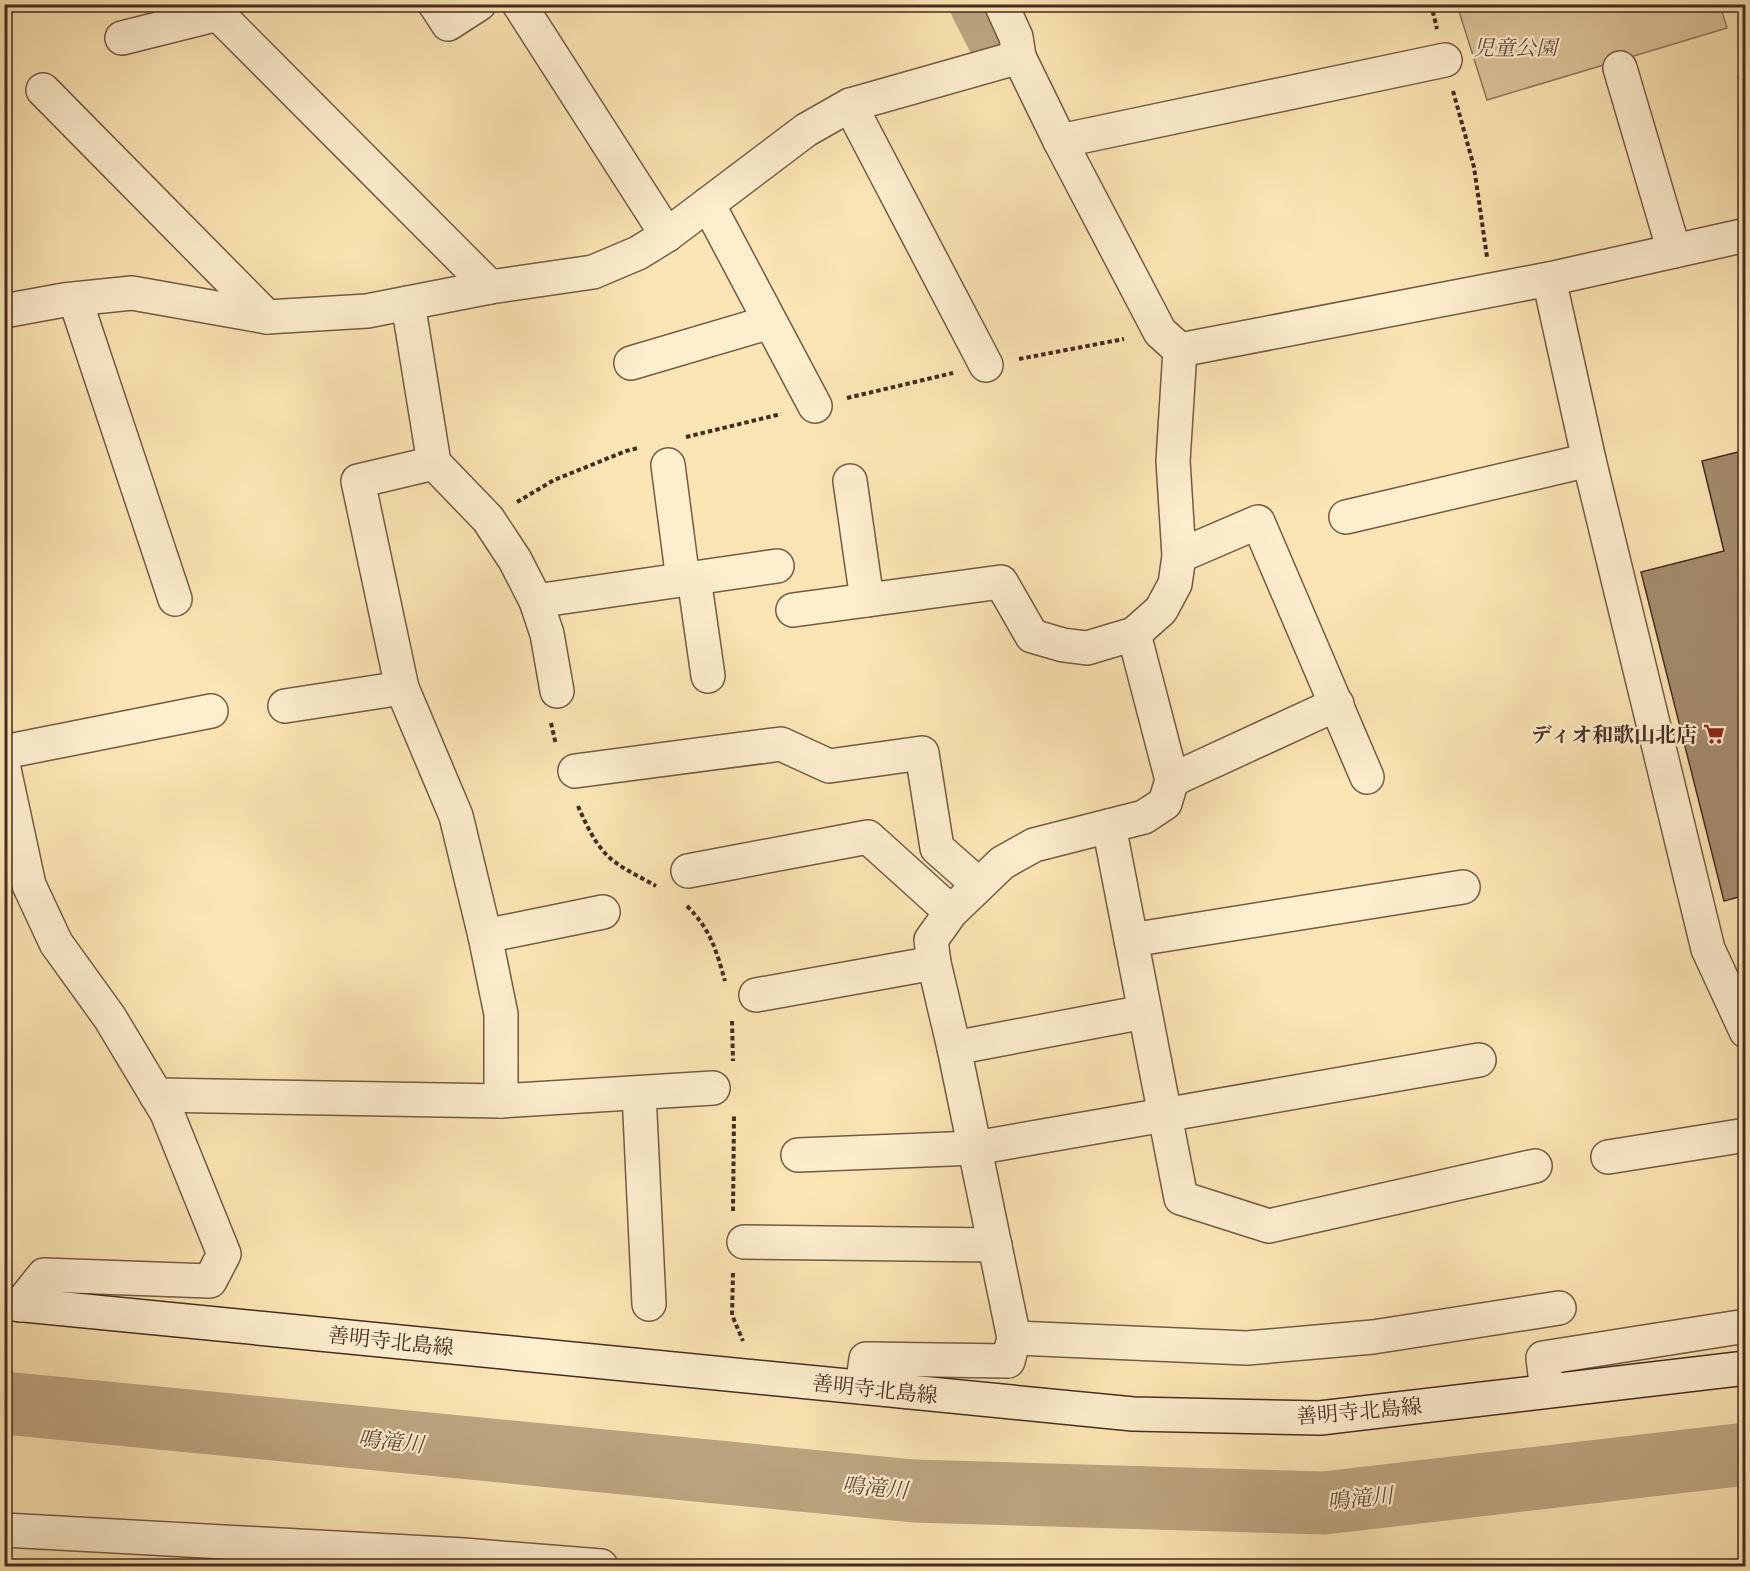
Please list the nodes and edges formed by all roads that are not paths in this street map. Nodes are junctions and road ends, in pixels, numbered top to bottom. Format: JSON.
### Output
{"nodes":[{"id":1,"x":435,"y":4,"type":"edge"},
{"id":2,"x":479,"y":4,"type":"edge"},
{"id":3,"x":519,"y":4,"type":"edge"},
{"id":4,"x":1001,"y":4,"type":"edge"},
{"id":5,"x":122,"y":38,"type":"dead end"},
{"id":6,"x":1019,"y":57,"type":"junction"},
{"id":7,"x":1445,"y":60,"type":"road end"},
{"id":8,"x":1620,"y":68,"type":"dead end"},
{"id":9,"x":43,"y":90,"type":"dead end"},
{"id":10,"x":850,"y":105,"type":"junction"},
{"id":11,"x":1060,"y":141,"type":"junction"},
{"id":12,"x":708,"y":204,"type":"junction"},
{"id":13,"x":1746,"y":235,"type":"edge"},
{"id":14,"x":667,"y":236,"type":"junction"},
{"id":15,"x":1674,"y":251,"type":"junction"},
{"id":16,"x":1549,"y":279,"type":"junction"},
{"id":17,"x":490,"y":287,"type":"junction"},
{"id":18,"x":75,"y":299,"type":"junction"},
{"id":19,"x":408,"y":303,"type":"junction"},
{"id":20,"x":4,"y":311,"type":"edge"},
{"id":21,"x":267,"y":317,"type":"junction"},
{"id":22,"x":770,"y":322,"type":"junction"},
{"id":23,"x":1180,"y":350,"type":"junction"},
{"id":24,"x":631,"y":363,"type":"dead end"},
{"id":25,"x":986,"y":365,"type":"dead end"},
{"id":26,"x":815,"y":406,"type":"dead end"},
{"id":27,"x":1589,"y":460,"type":"junction"},
{"id":28,"x":434,"y":463,"type":"junction"},
{"id":29,"x":668,"y":465,"type":"dead end"},
{"id":30,"x":850,"y":481,"type":"dead end"},
{"id":31,"x":1346,"y":517,"type":"dead end"},
{"id":32,"x":1179,"y":556,"type":"junction"},
{"id":33,"x":777,"y":566,"type":"dead end"},
{"id":34,"x":689,"y":579,"type":"junction"},
{"id":35,"x":175,"y":599,"type":"dead end"},
{"id":36,"x":867,"y":600,"type":"junction"},
{"id":37,"x":536,"y":601,"type":"junction"},
{"id":38,"x":793,"y":610,"type":"dead end"},
{"id":39,"x":1134,"y":633,"type":"junction"},
{"id":40,"x":708,"y":676,"type":"dead end"},
{"id":41,"x":402,"y":688,"type":"junction"},
{"id":42,"x":557,"y":691,"type":"dead end"},
{"id":43,"x":1337,"y":704,"type":"junction"},
{"id":44,"x":285,"y":706,"type":"dead end"},
{"id":45,"x":211,"y":711,"type":"dead end"},
{"id":46,"x":4,"y":752,"type":"edge"},
{"id":47,"x":4,"y":769,"type":"edge"},
{"id":48,"x":575,"y":771,"type":"dead end"},
{"id":49,"x":1367,"y":777,"type":"dead end"},
{"id":50,"x":1172,"y":780,"type":"junction"},
{"id":51,"x":1109,"y":826,"type":"junction"},
{"id":52,"x":688,"y":871,"type":"dead end"},
{"id":53,"x":979,"y":885,"type":"junction"},
{"id":54,"x":1463,"y":887,"type":"dead end"},
{"id":55,"x":603,"y":912,"type":"dead end"},
{"id":56,"x":951,"y":912,"type":"junction"},
{"id":57,"x":484,"y":936,"type":"junction"},
{"id":58,"x":1131,"y":940,"type":"junction"},
{"id":59,"x":934,"y":963,"type":"junction"},
{"id":60,"x":756,"y":995,"type":"dead end"},
{"id":61,"x":1144,"y":1012,"type":"junction"},
{"id":62,"x":1746,"y":1031,"type":"edge"},
{"id":63,"x":954,"y":1048,"type":"junction"},
{"id":64,"x":1479,"y":1060,"type":"dead end"},
{"id":65,"x":713,"y":1088,"type":"dead end"},
{"id":66,"x":639,"y":1092,"type":"junction"},
{"id":67,"x":156,"y":1095,"type":"junction"},
{"id":68,"x":501,"y":1101,"type":"junction"},
{"id":69,"x":1164,"y":1114,"type":"junction"},
{"id":70,"x":1746,"y":1136,"type":"edge"},
{"id":71,"x":975,"y":1148,"type":"junction"},
{"id":72,"x":798,"y":1155,"type":"dead end"},
{"id":73,"x":1608,"y":1157,"type":"dead end"},
{"id":74,"x":1535,"y":1166,"type":"dead end"},
{"id":75,"x":744,"y":1242,"type":"dead end"},
{"id":76,"x":995,"y":1245,"type":"junction"},
{"id":77,"x":12,"y":1304,"type":"edge"},
{"id":78,"x":649,"y":1304,"type":"dead end"},
{"id":79,"x":1559,"y":1308,"type":"dead end"},
{"id":80,"x":1746,"y":1326,"type":"edge"},
{"id":81,"x":1014,"y":1338,"type":"junction"},
{"id":82,"x":1746,"y":1368,"type":"edge"},
{"id":83,"x":862,"y":1388,"type":"junction"},
{"id":84,"x":1547,"y":1391,"type":"junction"},
{"id":85,"x":4,"y":1530,"type":"edge"},
{"id":86,"x":601,"y":1566,"type":"edge"}],
"edges":[{"from":1,"to":2,"type":"street"},
{"from":3,"to":14,"type":"street"},
{"from":4,"to":6,"type":"street"},
{"from":5,"to":17,"type":"street"},
{"from":6,"to":10,"type":"street"},
{"from":6,"to":11,"type":"street"},
{"from":7,"to":11,"type":"street"},
{"from":8,"to":15,"type":"street"},
{"from":9,"to":21,"type":"street"},
{"from":10,"to":12,"type":"street"},
{"from":10,"to":25,"type":"street"},
{"from":11,"to":23,"type":"street"},
{"from":12,"to":14,"type":"street"},
{"from":12,"to":22,"type":"street"},
{"from":13,"to":15,"type":"street"},
{"from":14,"to":17,"type":"street"},
{"from":15,"to":16,"type":"street"},
{"from":16,"to":23,"type":"street"},
{"from":16,"to":27,"type":"street"},
{"from":17,"to":19,"type":"street"},
{"from":18,"to":20,"type":"street"},
{"from":18,"to":21,"type":"street"},
{"from":18,"to":35,"type":"street"},
{"from":19,"to":21,"type":"street"},
{"from":19,"to":28,"type":"street"},
{"from":22,"to":24,"type":"street"},
{"from":22,"to":26,"type":"street"},
{"from":23,"to":32,"type":"street"},
{"from":27,"to":31,"type":"street"},
{"from":27,"to":62,"type":"street"},
{"from":28,"to":37,"type":"street"},
{"from":28,"to":41,"type":"street"},
{"from":29,"to":34,"type":"street"},
{"from":30,"to":36,"type":"street"},
{"from":32,"to":39,"type":"street"},
{"from":32,"to":43,"type":"street"},
{"from":33,"to":34,"type":"street"},
{"from":34,"to":37,"type":"street"},
{"from":34,"to":40,"type":"street"},
{"from":36,"to":38,"type":"street"},
{"from":36,"to":39,"type":"street"},
{"from":37,"to":42,"type":"street"},
{"from":39,"to":50,"type":"street"},
{"from":41,"to":44,"type":"street"},
{"from":41,"to":57,"type":"street"},
{"from":43,"to":49,"type":"street"},
{"from":43,"to":50,"type":"street"},
{"from":45,"to":46,"type":"street"},
{"from":47,"to":67,"type":"street"},
{"from":48,"to":53,"type":"street"},
{"from":50,"to":51,"type":"street"},
{"from":51,"to":53,"type":"street"},
{"from":51,"to":58,"type":"street"},
{"from":52,"to":56,"type":"street"},
{"from":53,"to":56,"type":"street"},
{"from":54,"to":58,"type":"street"},
{"from":55,"to":57,"type":"street"},
{"from":56,"to":59,"type":"street"},
{"from":57,"to":68,"type":"street"},
{"from":58,"to":61,"type":"street"},
{"from":59,"to":60,"type":"street"},
{"from":59,"to":63,"type":"street"},
{"from":61,"to":63,"type":"street"},
{"from":61,"to":69,"type":"street"},
{"from":63,"to":71,"type":"street"},
{"from":64,"to":69,"type":"street"},
{"from":65,"to":66,"type":"street"},
{"from":66,"to":68,"type":"street"},
{"from":66,"to":78,"type":"street"},
{"from":67,"to":68,"type":"street"},
{"from":67,"to":77,"type":"street"},
{"from":69,"to":71,"type":"street"},
{"from":69,"to":74,"type":"street"},
{"from":70,"to":73,"type":"street"},
{"from":71,"to":72,"type":"street"},
{"from":71,"to":76,"type":"street"},
{"from":75,"to":76,"type":"street"},
{"from":76,"to":81,"type":"street"},
{"from":77,"to":83,"type":"street","name":"善明寺北島線"},
{"from":79,"to":81,"type":"street"},
{"from":80,"to":84,"type":"street"},
{"from":81,"to":83,"type":"street"},
{"from":82,"to":84,"type":"street","name":"善明寺北島線"},
{"from":83,"to":84,"type":"street","name":"善明寺北島線"},
{"from":85,"to":86,"type":"street"}]}
